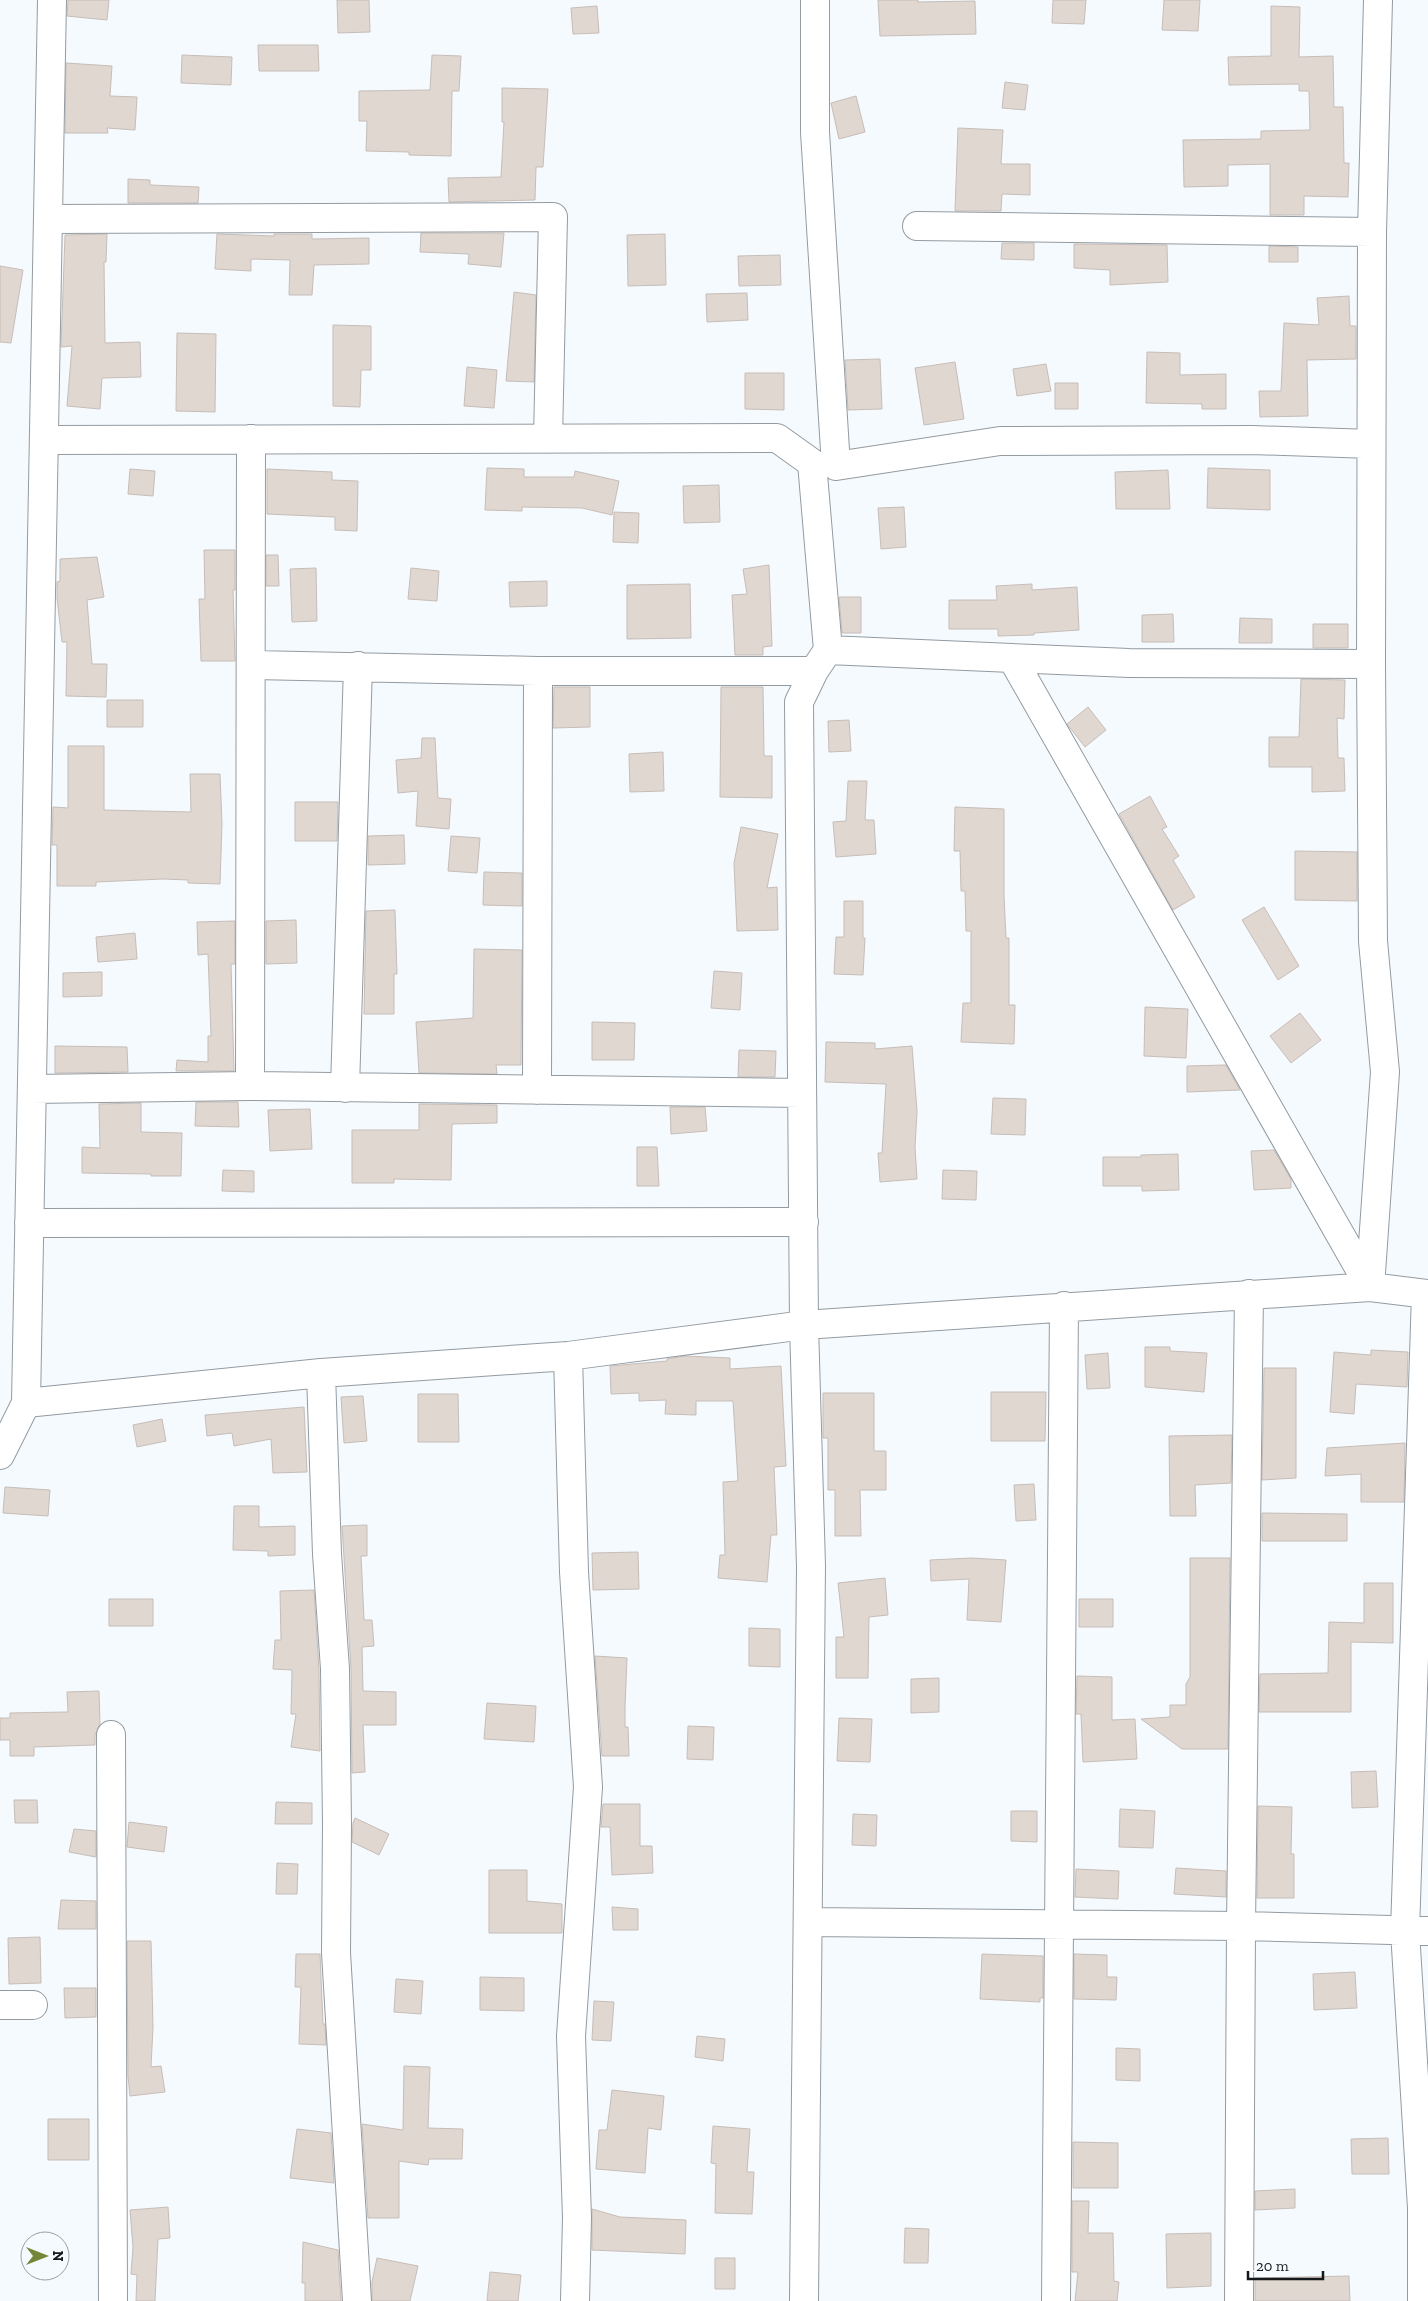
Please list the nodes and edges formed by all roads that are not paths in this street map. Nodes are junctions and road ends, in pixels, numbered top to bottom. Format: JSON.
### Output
{"nodes":[{"id":1,"x":52,"y":0,"type":"edge"},
{"id":2,"x":815,"y":0,"type":"edge"},
{"id":3,"x":1378,"y":0,"type":"edge"},
{"id":4,"x":48,"y":219,"type":"junction"},
{"id":5,"x":917,"y":226,"type":"dead end"},
{"id":6,"x":1372,"y":232,"type":"junction"},
{"id":7,"x":548,"y":438,"type":"junction"},
{"id":8,"x":44,"y":440,"type":"junction"},
{"id":9,"x":252,"y":440,"type":"junction"},
{"id":10,"x":1371,"y":444,"type":"junction"},
{"id":11,"x":824,"y":465,"type":"junction"},
{"id":12,"x":1012,"y":658,"type":"junction"},
{"id":13,"x":821,"y":660,"type":"junction"},
{"id":14,"x":1371,"y":664,"type":"junction"},
{"id":15,"x":251,"y":665,"type":"junction"},
{"id":16,"x":358,"y":666,"type":"junction"},
{"id":17,"x":538,"y":671,"type":"junction"},
{"id":18,"x":250,"y":1086,"type":"junction"},
{"id":19,"x":345,"y":1088,"type":"junction"},
{"id":20,"x":32,"y":1089,"type":"junction"},
{"id":21,"x":537,"y":1090,"type":"junction"},
{"id":22,"x":802,"y":1093,"type":"junction"},
{"id":23,"x":804,"y":1222,"type":"junction"},
{"id":24,"x":29,"y":1223,"type":"junction"},
{"id":25,"x":1370,"y":1287,"type":"junction"},
{"id":26,"x":1249,"y":1294,"type":"junction"},
{"id":27,"x":1427,"y":1294,"type":"edge"},
{"id":28,"x":1064,"y":1306,"type":"junction"},
{"id":29,"x":804,"y":1325,"type":"junction"},
{"id":30,"x":568,"y":1356,"type":"junction"},
{"id":31,"x":321,"y":1373,"type":"junction"},
{"id":32,"x":26,"y":1402,"type":"junction"},
{"id":33,"x":0,"y":1455,"type":"edge"},
{"id":34,"x":111,"y":1735,"type":"dead end"},
{"id":35,"x":808,"y":1922,"type":"junction"},
{"id":36,"x":1060,"y":1925,"type":"junction"},
{"id":37,"x":1240,"y":1926,"type":"junction"},
{"id":38,"x":1417,"y":1931,"type":"edge"},
{"id":39,"x":0,"y":2005,"type":"edge"},
{"id":40,"x":33,"y":2005,"type":"dead end"},
{"id":41,"x":113,"y":2301,"type":"edge"},
{"id":42,"x":357,"y":2301,"type":"edge"},
{"id":43,"x":574,"y":2301,"type":"edge"},
{"id":44,"x":804,"y":2301,"type":"edge"},
{"id":45,"x":1056,"y":2301,"type":"edge"},
{"id":46,"x":1239,"y":2301,"type":"edge"},
{"id":47,"x":1422,"y":2301,"type":"edge"}],
"edges":[{"from":1,"to":4,"type":"street"},
{"from":2,"to":11,"type":"street"},
{"from":3,"to":6,"type":"street"},
{"from":4,"to":7,"type":"street"},
{"from":4,"to":8,"type":"street"},
{"from":5,"to":6,"type":"street"},
{"from":6,"to":10,"type":"street"},
{"from":7,"to":9,"type":"street"},
{"from":7,"to":11,"type":"street"},
{"from":8,"to":9,"type":"street"},
{"from":8,"to":20,"type":"street"},
{"from":9,"to":15,"type":"street"},
{"from":10,"to":11,"type":"street"},
{"from":10,"to":14,"type":"street"},
{"from":11,"to":13,"type":"street"},
{"from":12,"to":13,"type":"street"},
{"from":12,"to":14,"type":"street"},
{"from":12,"to":25,"type":"street"},
{"from":13,"to":17,"type":"street"},
{"from":13,"to":22,"type":"street"},
{"from":14,"to":25,"type":"street"},
{"from":15,"to":16,"type":"street"},
{"from":15,"to":18,"type":"street"},
{"from":16,"to":17,"type":"street"},
{"from":16,"to":19,"type":"street"},
{"from":17,"to":21,"type":"street"},
{"from":18,"to":19,"type":"street"},
{"from":18,"to":20,"type":"street"},
{"from":19,"to":21,"type":"street"},
{"from":20,"to":24,"type":"street"},
{"from":21,"to":22,"type":"street"},
{"from":22,"to":23,"type":"street"},
{"from":23,"to":24,"type":"street"},
{"from":23,"to":29,"type":"street"},
{"from":24,"to":32,"type":"street"},
{"from":25,"to":26,"type":"street"},
{"from":25,"to":27,"type":"street"},
{"from":26,"to":28,"type":"street"},
{"from":26,"to":37,"type":"street"},
{"from":27,"to":38,"type":"street"},
{"from":28,"to":29,"type":"street"},
{"from":28,"to":36,"type":"street"},
{"from":29,"to":30,"type":"street"},
{"from":29,"to":35,"type":"street"},
{"from":30,"to":31,"type":"street"},
{"from":30,"to":43,"type":"street"},
{"from":31,"to":32,"type":"street"},
{"from":31,"to":42,"type":"street"},
{"from":32,"to":33,"type":"street"},
{"from":34,"to":41,"type":"street"},
{"from":35,"to":36,"type":"street"},
{"from":35,"to":44,"type":"street"},
{"from":36,"to":37,"type":"street"},
{"from":36,"to":45,"type":"street"},
{"from":37,"to":38,"type":"street"},
{"from":37,"to":46,"type":"street"},
{"from":38,"to":47,"type":"street"},
{"from":39,"to":40,"type":"street"}]}
